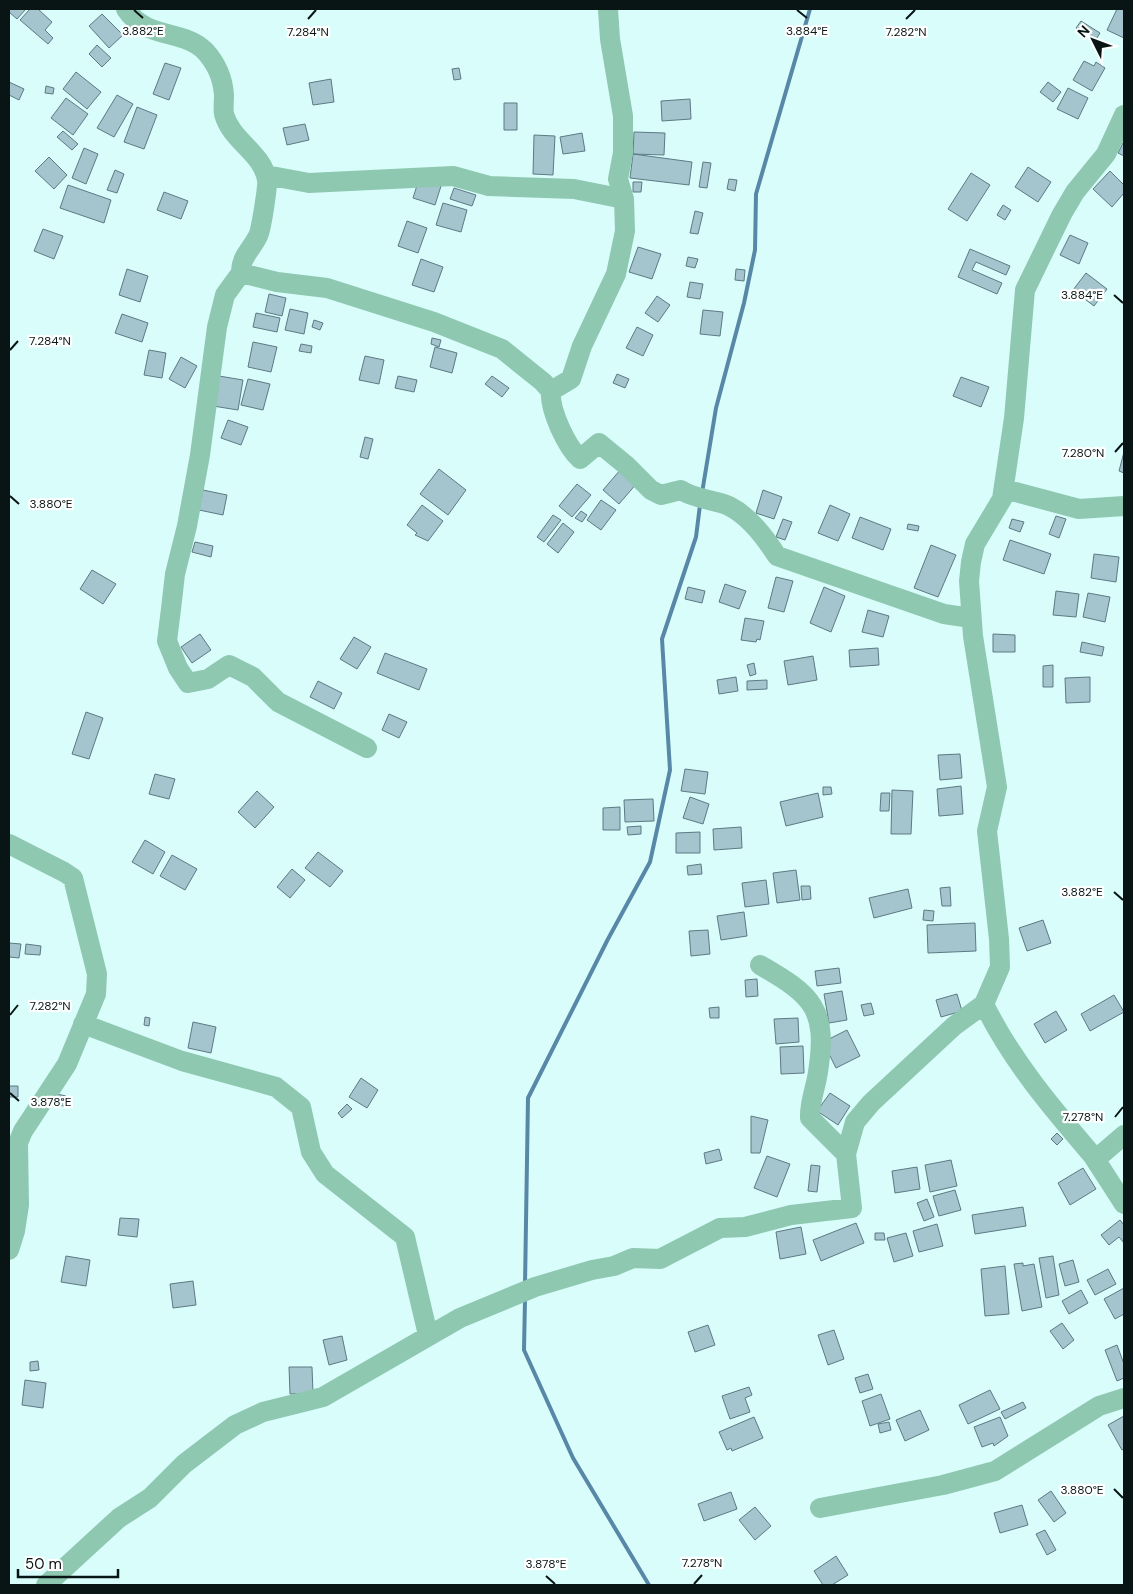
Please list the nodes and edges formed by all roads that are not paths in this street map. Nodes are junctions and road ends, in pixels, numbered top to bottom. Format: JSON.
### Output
{"nodes":[{"id":1,"x":126,"y":9,"type":"edge"},
{"id":2,"x":608,"y":9,"type":"edge"},
{"id":3,"x":1124,"y":115,"type":"edge"},
{"id":4,"x":266,"y":174,"type":"junction"},
{"id":5,"x":624,"y":198,"type":"junction"},
{"id":6,"x":241,"y":273,"type":"junction"},
{"id":7,"x":551,"y":391,"type":"junction"},
{"id":8,"x":1004,"y":489,"type":"junction"},
{"id":9,"x":1124,"y":506,"type":"edge"},
{"id":10,"x":971,"y":618,"type":"junction"},
{"id":11,"x":367,"y":748,"type":"dead end"},
{"id":12,"x":9,"y":844,"type":"edge"},
{"id":13,"x":760,"y":965,"type":"dead end"},
{"id":14,"x":984,"y":1004,"type":"junction"},
{"id":15,"x":83,"y":1024,"type":"junction"},
{"id":16,"x":1124,"y":1135,"type":"edge"},
{"id":17,"x":846,"y":1154,"type":"junction"},
{"id":18,"x":1093,"y":1156,"type":"junction"},
{"id":19,"x":1124,"y":1204,"type":"edge"},
{"id":20,"x":9,"y":1250,"type":"edge"},
{"id":21,"x":428,"y":1335,"type":"junction"},
{"id":22,"x":1124,"y":1398,"type":"edge"},
{"id":23,"x":820,"y":1508,"type":"dead end"},
{"id":24,"x":46,"y":1585,"type":"edge"}],
"edges":[{"from":1,"to":4,"type":"street"},
{"from":2,"to":5,"type":"street"},
{"from":3,"to":8,"type":"street"},
{"from":4,"to":5,"type":"street"},
{"from":4,"to":6,"type":"street"},
{"from":5,"to":7,"type":"street"},
{"from":6,"to":7,"type":"street"},
{"from":6,"to":11,"type":"street"},
{"from":7,"to":10,"type":"street"},
{"from":8,"to":9,"type":"street"},
{"from":8,"to":10,"type":"street"},
{"from":10,"to":14,"type":"street"},
{"from":12,"to":15,"type":"street"},
{"from":13,"to":17,"type":"street"},
{"from":14,"to":17,"type":"street"},
{"from":14,"to":18,"type":"street"},
{"from":15,"to":20,"type":"street"},
{"from":15,"to":21,"type":"street"},
{"from":16,"to":18,"type":"street"},
{"from":17,"to":21,"type":"street"},
{"from":18,"to":19,"type":"street"},
{"from":21,"to":24,"type":"street"},
{"from":22,"to":23,"type":"street"}]}
